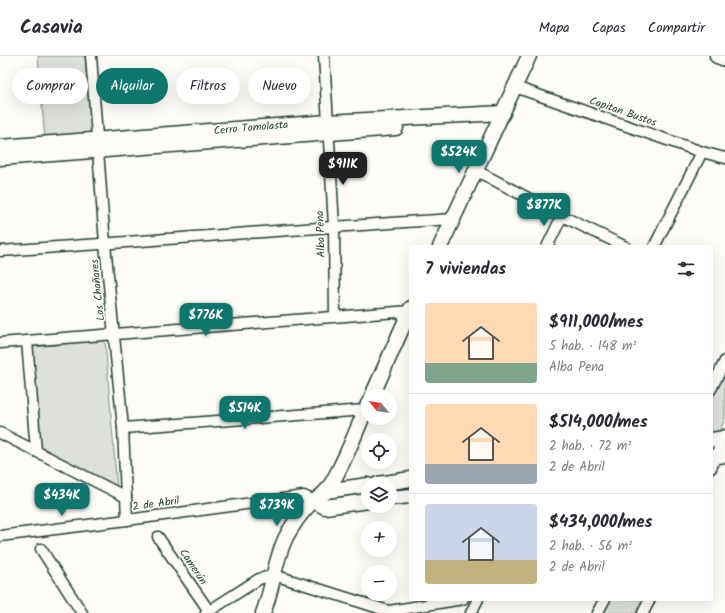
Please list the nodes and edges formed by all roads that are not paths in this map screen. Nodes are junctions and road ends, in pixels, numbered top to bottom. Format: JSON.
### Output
{"nodes":[{"id":1,"x":91,"y":56,"type":"edge"},
{"id":2,"x":324,"y":56,"type":"edge"},
{"id":3,"x":529,"y":56,"type":"edge"},
{"id":4,"x":718,"y":56,"type":"edge"},
{"id":5,"x":725,"y":59,"type":"edge"},
{"id":6,"x":514,"y":87,"type":"junction"},
{"id":7,"x":501,"y":117,"type":"junction"},
{"id":8,"x":328,"y":127,"type":"junction"},
{"id":9,"x":98,"y":145,"type":"junction"},
{"id":10,"x":0,"y":147,"type":"edge"},
{"id":11,"x":702,"y":152,"type":"junction"},
{"id":12,"x":0,"y":158,"type":"edge"},
{"id":13,"x":725,"y":158,"type":"edge"},
{"id":14,"x":475,"y":170,"type":"junction"},
{"id":15,"x":562,"y":216,"type":"junction"},
{"id":16,"x":453,"y":219,"type":"junction"},
{"id":17,"x":334,"y":226,"type":"junction"},
{"id":18,"x":105,"y":244,"type":"junction"},
{"id":19,"x":441,"y":245,"type":"edge"},
{"id":20,"x":548,"y":245,"type":"edge"},
{"id":21,"x":622,"y":245,"type":"edge"},
{"id":22,"x":655,"y":245,"type":"edge"},
{"id":23,"x":0,"y":251,"type":"edge"},
{"id":24,"x":409,"y":309,"type":"edge"},
{"id":25,"x":409,"y":311,"type":"edge"},
{"id":26,"x":335,"y":316,"type":"junction"},
{"id":27,"x":114,"y":334,"type":"junction"},
{"id":28,"x":27,"y":341,"type":"junction"},
{"id":29,"x":0,"y":343,"type":"edge"},
{"id":30,"x":725,"y":361,"type":"edge"},
{"id":31,"x":713,"y":385,"type":"edge"},
{"id":32,"x":375,"y":389,"type":"edge"},
{"id":33,"x":361,"y":408,"type":"edge"},
{"id":34,"x":361,"y":420,"type":"edge"},
{"id":35,"x":123,"y":428,"type":"junction"},
{"id":36,"x":0,"y":433,"type":"edge"},
{"id":37,"x":721,"y":437,"type":"edge"},
{"id":38,"x":36,"y":451,"type":"junction"},
{"id":39,"x":716,"y":459,"type":"edge"},
{"id":40,"x":409,"y":479,"type":"edge"},
{"id":41,"x":397,"y":481,"type":"edge"},
{"id":42,"x":361,"y":486,"type":"edge"},
{"id":43,"x":326,"y":491,"type":"junction"},
{"id":44,"x":409,"y":496,"type":"edge"},
{"id":45,"x":126,"y":497,"type":"junction"},
{"id":46,"x":397,"y":497,"type":"edge"},
{"id":47,"x":314,"y":501,"type":"junction"},
{"id":48,"x":361,"y":502,"type":"edge"},
{"id":49,"x":127,"y":520,"type":"junction"},
{"id":50,"x":0,"y":536,"type":"edge"},
{"id":51,"x":158,"y":537,"type":"dead end"},
{"id":52,"x":41,"y":550,"type":"dead end"},
{"id":53,"x":274,"y":575,"type":"junction"},
{"id":54,"x":452,"y":601,"type":"edge"},
{"id":55,"x":477,"y":601,"type":"edge"},
{"id":56,"x":603,"y":601,"type":"edge"},
{"id":57,"x":649,"y":601,"type":"edge"},
{"id":58,"x":362,"y":608,"type":"edge"},
{"id":59,"x":207,"y":612,"type":"edge"},
{"id":60,"x":392,"y":612,"type":"edge"},
{"id":61,"x":82,"y":613,"type":"edge"},
{"id":62,"x":263,"y":613,"type":"edge"},
{"id":63,"x":470,"y":613,"type":"edge"},
{"id":64,"x":597,"y":613,"type":"edge"},
{"id":65,"x":643,"y":613,"type":"edge"}],
"edges":[{"from":1,"to":9,"type":"street","name":"Los Chañares"},
{"from":2,"to":8,"type":"street","name":"Alba Pena"},
{"from":3,"to":6,"type":"street"},
{"from":4,"to":5,"type":"street"},
{"from":6,"to":7,"type":"street"},
{"from":6,"to":11,"type":"street","name":"Capitan Bustos"},
{"from":7,"to":8,"type":"street","name":"Cerro Tomolasta"},
{"from":7,"to":14,"type":"street"},
{"from":8,"to":9,"type":"street","name":"Cerro Tomolasta"},
{"from":8,"to":17,"type":"street","name":"Alba Pena"},
{"from":9,"to":10,"type":"street","name":"Cerro Tomolasta"},
{"from":9,"to":12,"type":"street","name":"Cerro Tomolasta"},
{"from":9,"to":18,"type":"street","name":"Los Chañares"},
{"from":11,"to":13,"type":"street","name":"Capitan Bustos"},
{"from":11,"to":22,"type":"street"},
{"from":14,"to":15,"type":"street"},
{"from":14,"to":16,"type":"street"},
{"from":15,"to":20,"type":"street"},
{"from":15,"to":21,"type":"street"},
{"from":16,"to":17,"type":"street"},
{"from":16,"to":19,"type":"street"},
{"from":17,"to":18,"type":"street"},
{"from":17,"to":26,"type":"street","name":"Alba Pena"},
{"from":18,"to":23,"type":"street"},
{"from":18,"to":27,"type":"street","name":"Los Chañares"},
{"from":24,"to":26,"type":"street"},
{"from":25,"to":32,"type":"street"},
{"from":26,"to":27,"type":"street"},
{"from":27,"to":28,"type":"street"},
{"from":27,"to":35,"type":"street","name":"Los Chañares"},
{"from":28,"to":29,"type":"street"},
{"from":28,"to":38,"type":"street"},
{"from":30,"to":31,"type":"street"},
{"from":33,"to":35,"type":"street"},
{"from":34,"to":43,"type":"street"},
{"from":35,"to":45,"type":"street","name":"Los Chañares"},
{"from":36,"to":38,"type":"street"},
{"from":37,"to":39,"type":"street"},
{"from":38,"to":45,"type":"street"},
{"from":40,"to":41,"type":"street"},
{"from":42,"to":43,"type":"street"},
{"from":43,"to":47,"type":"street"},
{"from":44,"to":46,"type":"street"},
{"from":45,"to":49,"type":"street","name":"Los Chañares"},
{"from":47,"to":48,"type":"street"},
{"from":47,"to":49,"type":"street","name":"2 de Abril"},
{"from":47,"to":53,"type":"street"},
{"from":49,"to":50,"type":"street","name":"2 de Abril"},
{"from":51,"to":59,"type":"street","name":"Camerún"},
{"from":52,"to":61,"type":"street"},
{"from":53,"to":58,"type":"street"},
{"from":53,"to":59,"type":"street"},
{"from":53,"to":62,"type":"street"},
{"from":54,"to":60,"type":"street"},
{"from":55,"to":63,"type":"street"},
{"from":56,"to":64,"type":"street"},
{"from":57,"to":65,"type":"street"},
{"from":58,"to":60,"type":"street"}]}
